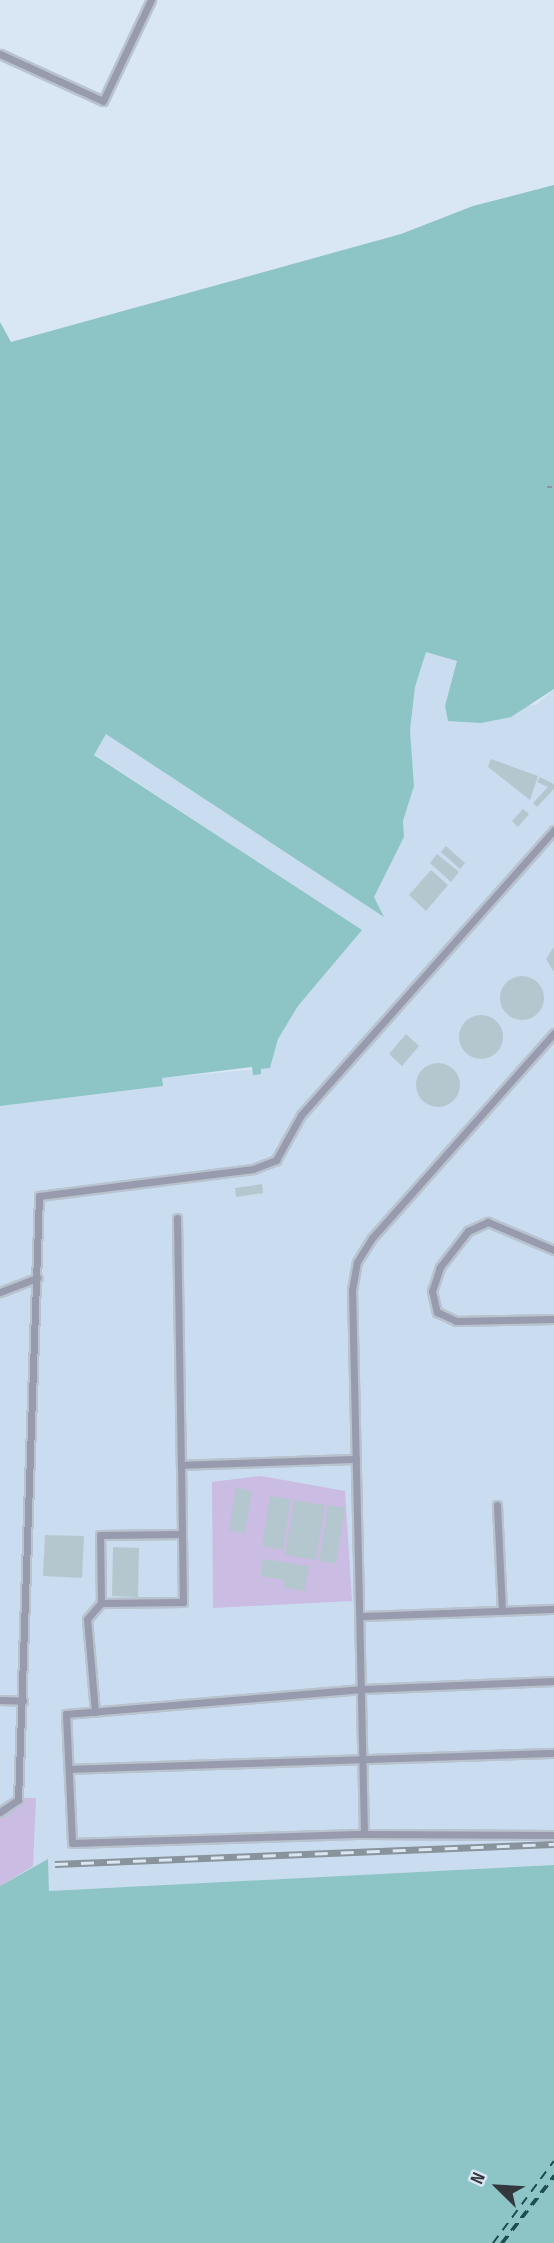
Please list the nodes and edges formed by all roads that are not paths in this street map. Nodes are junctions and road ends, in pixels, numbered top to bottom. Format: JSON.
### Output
{"nodes":[{"id":1,"x":151,"y":0,"type":"edge"},
{"id":2,"x":0,"y":54,"type":"edge"},
{"id":3,"x":554,"y":830,"type":"edge"},
{"id":4,"x":554,"y":1033,"type":"edge"},
{"id":5,"x":177,"y":1218,"type":"dead end"},
{"id":6,"x":554,"y":1250,"type":"edge"},
{"id":7,"x":37,"y":1278,"type":"junction"},
{"id":8,"x":0,"y":1292,"type":"edge"},
{"id":9,"x":554,"y":1319,"type":"edge"},
{"id":10,"x":356,"y":1459,"type":"junction"},
{"id":11,"x":181,"y":1465,"type":"junction"},
{"id":12,"x":497,"y":1505,"type":"dead end"},
{"id":13,"x":182,"y":1534,"type":"junction"},
{"id":14,"x":101,"y":1603,"type":"junction"},
{"id":15,"x":554,"y":1609,"type":"edge"},
{"id":16,"x":502,"y":1611,"type":"junction"},
{"id":17,"x":361,"y":1616,"type":"junction"},
{"id":18,"x":554,"y":1681,"type":"edge"},
{"id":19,"x":363,"y":1689,"type":"junction"},
{"id":20,"x":0,"y":1700,"type":"edge"},
{"id":21,"x":23,"y":1701,"type":"junction"},
{"id":22,"x":95,"y":1712,"type":"junction"},
{"id":23,"x":554,"y":1752,"type":"edge"},
{"id":24,"x":364,"y":1757,"type":"junction"},
{"id":25,"x":70,"y":1769,"type":"junction"},
{"id":26,"x":0,"y":1812,"type":"edge"},
{"id":27,"x":365,"y":1834,"type":"junction"},
{"id":28,"x":554,"y":1835,"type":"edge"}],
"edges":[{"from":1,"to":2,"type":"lane"},
{"from":3,"to":7,"type":"lane"},
{"from":4,"to":10,"type":"lane"},
{"from":5,"to":11,"type":"lane"},
{"from":6,"to":9,"type":"lane"},
{"from":7,"to":8,"type":"lane"},
{"from":7,"to":21,"type":"lane"},
{"from":10,"to":11,"type":"lane"},
{"from":10,"to":17,"type":"lane"},
{"from":11,"to":13,"type":"lane"},
{"from":12,"to":16,"type":"lane"},
{"from":13,"to":14,"type":"lane"},
{"from":13,"to":14,"type":"lane"},
{"from":14,"to":22,"type":"lane"},
{"from":15,"to":16,"type":"lane"},
{"from":16,"to":17,"type":"lane"},
{"from":17,"to":19,"type":"lane"},
{"from":18,"to":19,"type":"lane"},
{"from":19,"to":22,"type":"lane"},
{"from":19,"to":24,"type":"lane"},
{"from":20,"to":21,"type":"lane"},
{"from":21,"to":26,"type":"lane"},
{"from":22,"to":25,"type":"lane"},
{"from":23,"to":24,"type":"lane"},
{"from":24,"to":25,"type":"lane"},
{"from":24,"to":27,"type":"lane"},
{"from":25,"to":27,"type":"lane"},
{"from":27,"to":28,"type":"lane"}]}
